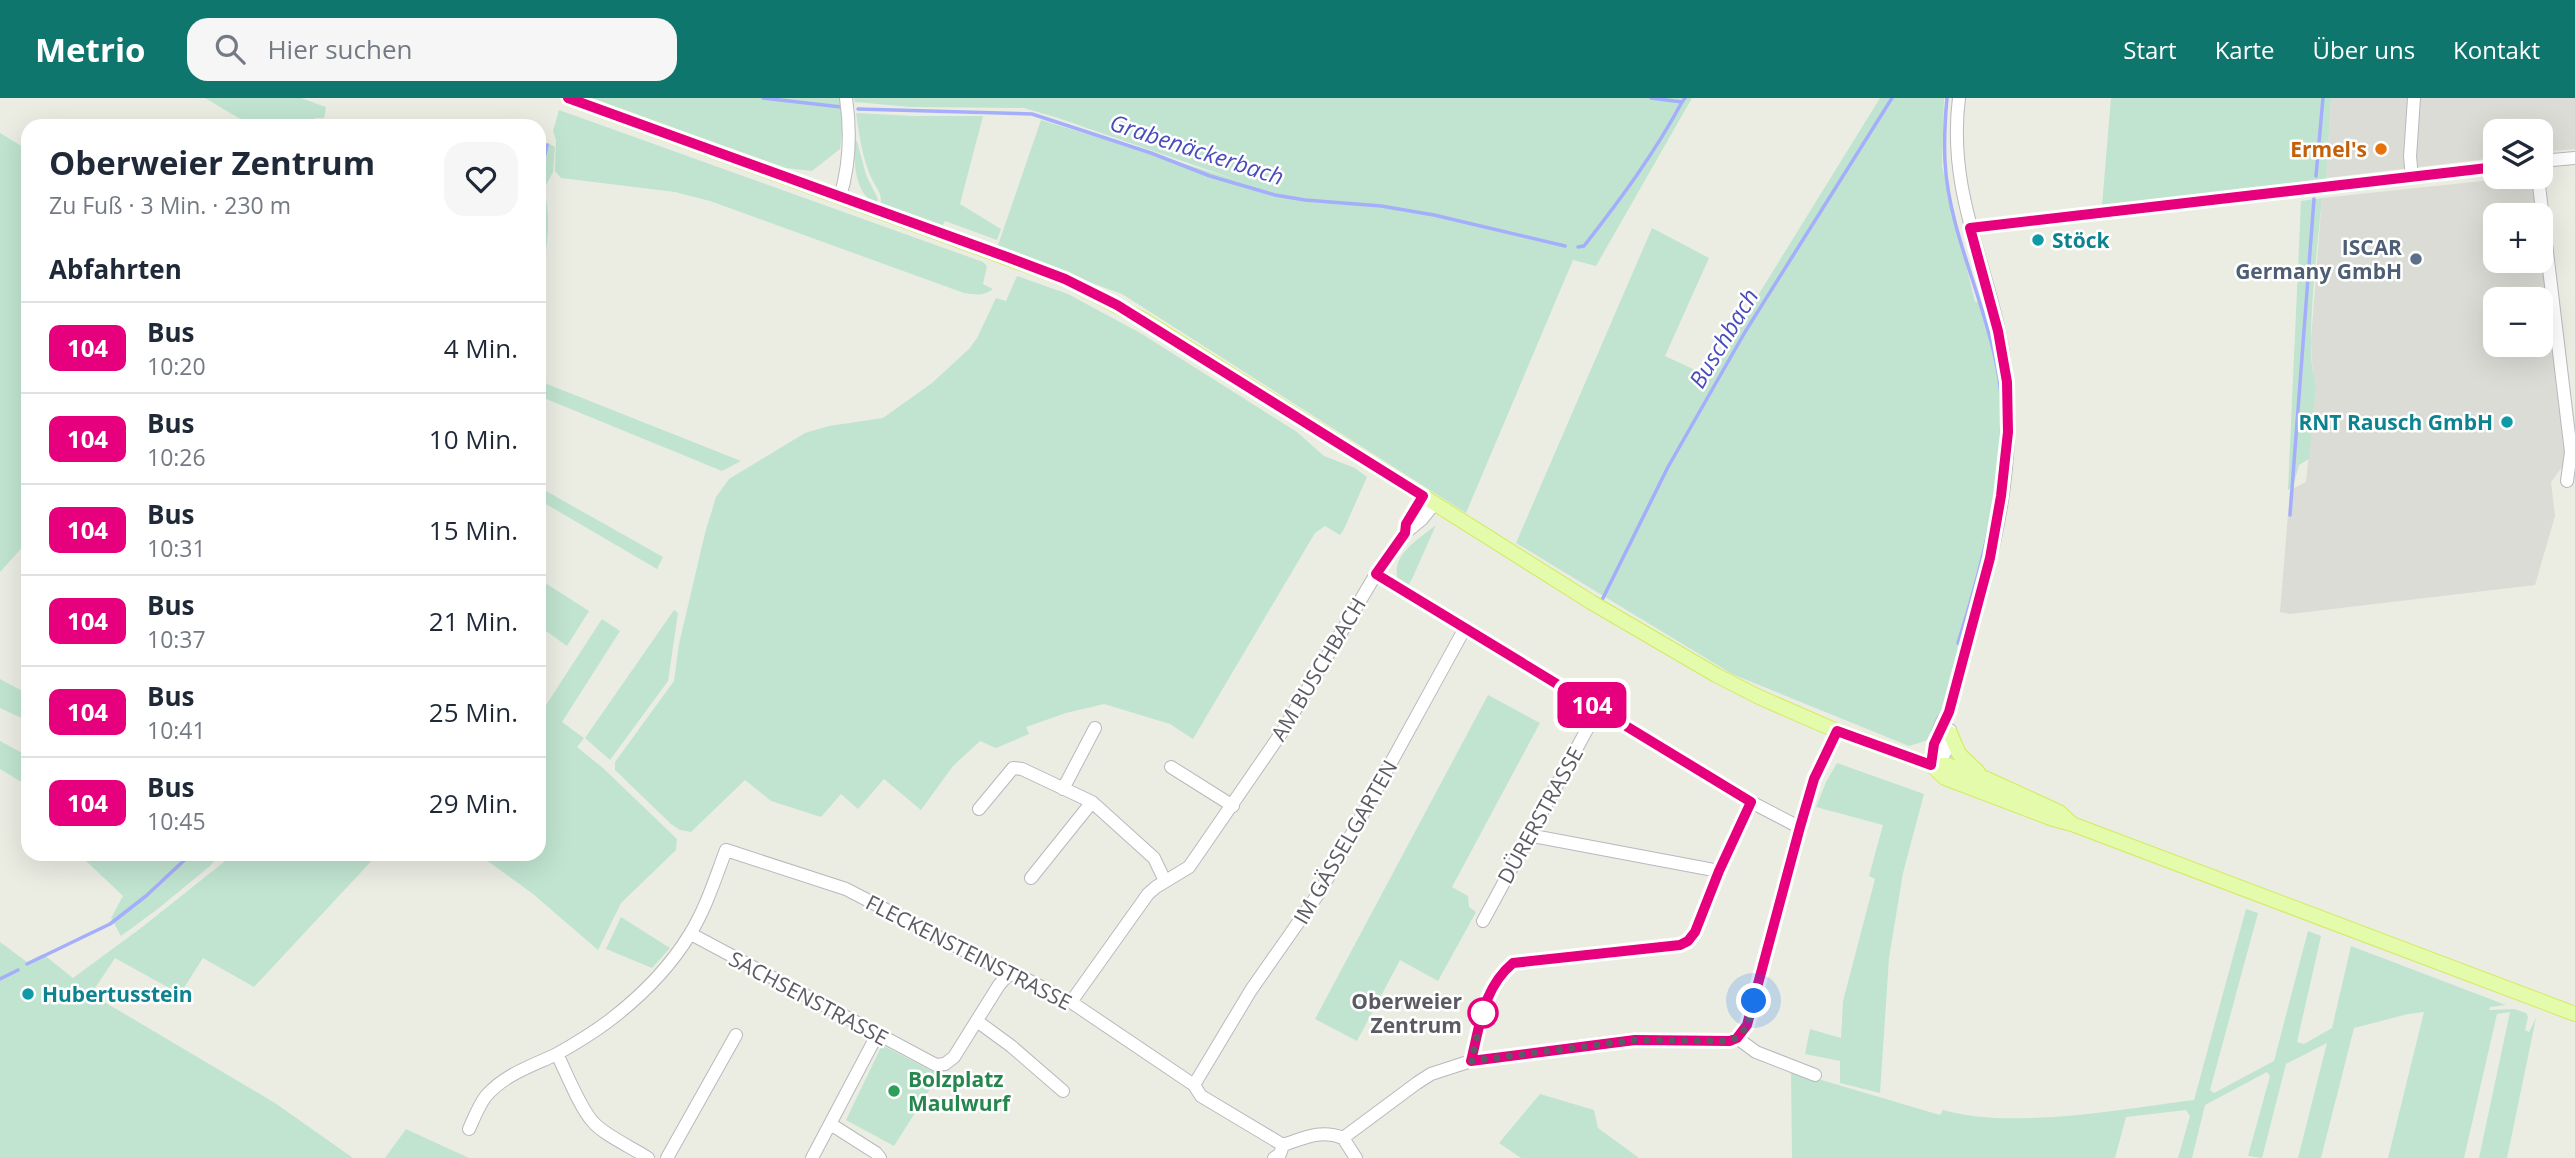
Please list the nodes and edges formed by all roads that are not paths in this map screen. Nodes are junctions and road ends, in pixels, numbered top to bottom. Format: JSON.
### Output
{"nodes":[{"id":1,"x":568,"y":98,"type":"edge"},
{"id":2,"x":846,"y":98,"type":"edge"},
{"id":3,"x":1959,"y":98,"type":"edge"},
{"id":4,"x":2414,"y":98,"type":"edge"},
{"id":5,"x":2575,"y":158,"type":"edge"},
{"id":6,"x":2553,"y":161,"type":"edge"},
{"id":7,"x":2483,"y":168,"type":"edge"},
{"id":8,"x":2412,"y":176,"type":"junction"},
{"id":9,"x":2539,"y":189,"type":"edge"},
{"id":10,"x":840,"y":197,"type":"junction"},
{"id":11,"x":1970,"y":228,"type":"junction"},
{"id":12,"x":2567,"y":481,"type":"dead end"},
{"id":13,"x":1429,"y":499,"type":"junction"},
{"id":14,"x":1376,"y":574,"type":"junction"},
{"id":15,"x":1465,"y":628,"type":"junction"},
{"id":16,"x":1598,"y":709,"type":"junction"},
{"id":17,"x":1949,"y":712,"type":"junction"},
{"id":18,"x":1095,"y":728,"type":"dead end"},
{"id":19,"x":1837,"y":731,"type":"junction"},
{"id":20,"x":1950,"y":733,"type":"junction"},
{"id":21,"x":1931,"y":765,"type":"junction"},
{"id":22,"x":1171,"y":767,"type":"dead end"},
{"id":23,"x":1987,"y":779,"type":"junction"},
{"id":24,"x":1063,"y":789,"type":"junction"},
{"id":25,"x":1092,"y":802,"type":"junction"},
{"id":26,"x":1751,"y":802,"type":"junction"},
{"id":27,"x":1233,"y":806,"type":"junction"},
{"id":28,"x":979,"y":809,"type":"dead end"},
{"id":29,"x":2072,"y":824,"type":"junction"},
{"id":30,"x":1800,"y":827,"type":"junction"},
{"id":31,"x":1528,"y":835,"type":"junction"},
{"id":32,"x":1719,"y":871,"type":"junction"},
{"id":33,"x":1031,"y":878,"type":"dead end"},
{"id":34,"x":1165,"y":881,"type":"junction"},
{"id":35,"x":1483,"y":921,"type":"dead end"},
{"id":36,"x":691,"y":934,"type":"junction"},
{"id":37,"x":1007,"y":976,"type":"junction"},
{"id":38,"x":1071,"y":1002,"type":"junction"},
{"id":39,"x":2575,"y":1014,"type":"edge"},
{"id":40,"x":976,"y":1021,"type":"junction"},
{"id":41,"x":736,"y":1035,"type":"dead end"},
{"id":42,"x":877,"y":1035,"type":"junction"},
{"id":43,"x":1737,"y":1038,"type":"junction"},
{"id":44,"x":557,"y":1054,"type":"junction"},
{"id":45,"x":1471,"y":1061,"type":"junction"},
{"id":46,"x":1815,"y":1075,"type":"dead end"},
{"id":47,"x":1194,"y":1085,"type":"junction"},
{"id":48,"x":1063,"y":1091,"type":"dead end"},
{"id":49,"x":832,"y":1125,"type":"junction"},
{"id":50,"x":469,"y":1129,"type":"dead end"},
{"id":51,"x":1343,"y":1138,"type":"junction"},
{"id":52,"x":1283,"y":1145,"type":"junction"},
{"id":53,"x":649,"y":1158,"type":"edge"},
{"id":54,"x":667,"y":1158,"type":"edge"},
{"id":55,"x":813,"y":1158,"type":"edge"},
{"id":56,"x":880,"y":1158,"type":"edge"},
{"id":57,"x":1274,"y":1158,"type":"edge"},
{"id":58,"x":1356,"y":1158,"type":"edge"}],
"edges":[{"from":1,"to":10,"type":"main road"},
{"from":2,"to":10,"type":"street"},
{"from":3,"to":11,"type":"street"},
{"from":4,"to":8,"type":"street"},
{"from":5,"to":6,"type":"street"},
{"from":7,"to":8,"type":"street"},
{"from":8,"to":11,"type":"street"},
{"from":9,"to":12,"type":"street"},
{"from":10,"to":13,"type":"main road"},
{"from":11,"to":17,"type":"street"},
{"from":13,"to":14,"type":"street","name":"AM BUSCHBACH"},
{"from":13,"to":19,"type":"main road"},
{"from":14,"to":15,"type":"street"},
{"from":14,"to":27,"type":"street","name":"AM BUSCHBACH"},
{"from":15,"to":16,"type":"street"},
{"from":15,"to":47,"type":"street","name":"IM GÄSSELGARTEN"},
{"from":16,"to":26,"type":"street"},
{"from":16,"to":31,"type":"street","name":"DÜRERSTRASSE"},
{"from":17,"to":20,"type":"street"},
{"from":17,"to":21,"type":"street"},
{"from":18,"to":24,"type":"street"},
{"from":19,"to":21,"type":"main road"},
{"from":19,"to":30,"type":"street"},
{"from":20,"to":21,"type":"street"},
{"from":20,"to":23,"type":"main road"},
{"from":21,"to":23,"type":"main road"},
{"from":21,"to":29,"type":"main road"},
{"from":22,"to":27,"type":"street"},
{"from":23,"to":29,"type":"main road"},
{"from":24,"to":25,"type":"street"},
{"from":24,"to":28,"type":"street"},
{"from":25,"to":33,"type":"street"},
{"from":25,"to":34,"type":"street"},
{"from":26,"to":30,"type":"street"},
{"from":26,"to":32,"type":"street"},
{"from":27,"to":34,"type":"street","name":"AM BUSCHBACH"},
{"from":29,"to":39,"type":"main road"},
{"from":30,"to":43,"type":"street"},
{"from":31,"to":32,"type":"street"},
{"from":31,"to":35,"type":"street","name":"DÜRERSTRASSE"},
{"from":32,"to":45,"type":"street"},
{"from":34,"to":38,"type":"street","name":"AM BUSCHBACH"},
{"from":36,"to":37,"type":"street","name":"FLECKENSTEINSTRASSE"},
{"from":36,"to":42,"type":"street","name":"SACHSENSTRASSE"},
{"from":36,"to":44,"type":"street"},
{"from":37,"to":38,"type":"street","name":"FLECKENSTEINSTRASSE"},
{"from":37,"to":40,"type":"street","name":"SACHSENSTRASSE"},
{"from":38,"to":47,"type":"street","name":"FLECKENSTEINSTRASSE"},
{"from":40,"to":42,"type":"street","name":"SACHSENSTRASSE"},
{"from":40,"to":48,"type":"street"},
{"from":41,"to":54,"type":"street"},
{"from":42,"to":49,"type":"street"},
{"from":43,"to":45,"type":"street"},
{"from":43,"to":46,"type":"street"},
{"from":44,"to":50,"type":"street"},
{"from":44,"to":53,"type":"street"},
{"from":45,"to":51,"type":"street"},
{"from":47,"to":52,"type":"street","name":"FLECKENSTEINSTRASSE"},
{"from":49,"to":55,"type":"street"},
{"from":49,"to":56,"type":"street"},
{"from":51,"to":52,"type":"street"},
{"from":51,"to":58,"type":"street"},
{"from":52,"to":57,"type":"street"}]}
